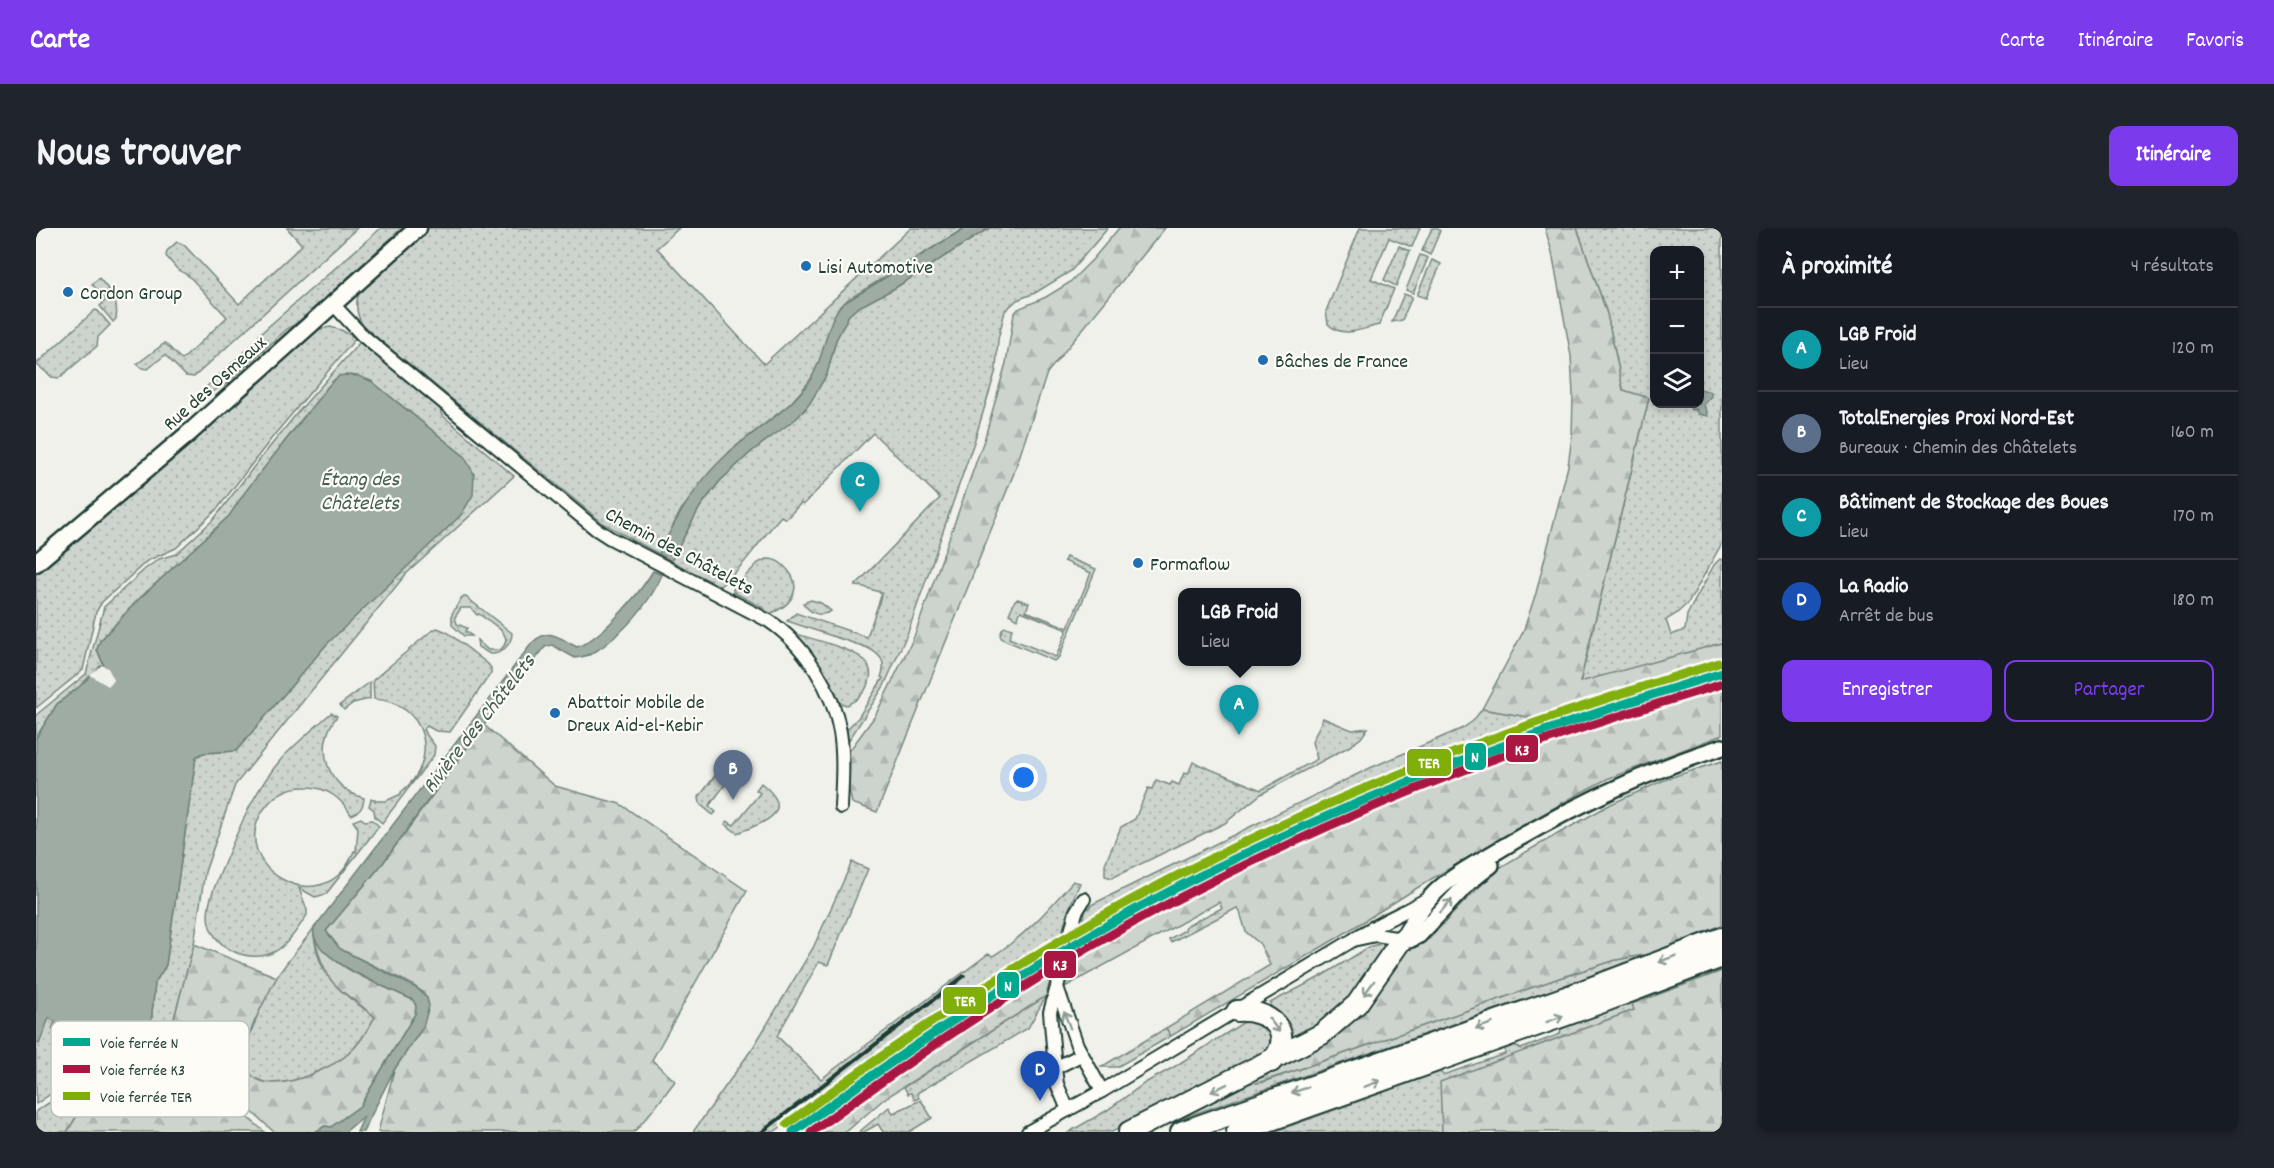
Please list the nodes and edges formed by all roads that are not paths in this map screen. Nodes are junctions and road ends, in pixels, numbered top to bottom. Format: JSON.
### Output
{"nodes":[{"id":1,"x":418,"y":228,"type":"edge"},
{"id":2,"x":333,"y":304,"type":"junction"},
{"id":3,"x":36,"y":563,"type":"edge"},
{"id":4,"x":1722,"y":747,"type":"edge"},
{"id":5,"x":1622,"y":786,"type":"junction"},
{"id":6,"x":841,"y":807,"type":"dead end"},
{"id":7,"x":1431,"y":897,"type":"junction"},
{"id":8,"x":1084,"y":898,"type":"dead end"},
{"id":9,"x":1722,"y":938,"type":"edge"},
{"id":10,"x":1401,"y":939,"type":"junction"},
{"id":11,"x":1353,"y":940,"type":"junction"},
{"id":12,"x":1722,"y":957,"type":"edge"},
{"id":13,"x":1057,"y":987,"type":"junction"},
{"id":14,"x":1237,"y":1011,"type":"junction"},
{"id":15,"x":1081,"y":1054,"type":"junction"},
{"id":16,"x":1271,"y":1062,"type":"junction"},
{"id":17,"x":1055,"y":1068,"type":"junction"},
{"id":18,"x":1102,"y":1091,"type":"junction"},
{"id":19,"x":1068,"y":1110,"type":"junction"},
{"id":20,"x":1028,"y":1132,"type":"edge"},
{"id":21,"x":1129,"y":1132,"type":"edge"},
{"id":22,"x":1180,"y":1132,"type":"edge"},
{"id":23,"x":1237,"y":1132,"type":"edge"}],
"edges":[{"from":1,"to":2,"type":"main road","name":"Rue des Osmeaux"},
{"from":2,"to":3,"type":"main road","name":"Rue des Osmeaux"},
{"from":2,"to":6,"type":"street","name":"Chemin des Châtelets"},
{"from":4,"to":5,"type":"street"},
{"from":5,"to":7,"type":"street"},
{"from":10,"to":5,"type":"street","one_way":true},
{"from":7,"to":10,"type":"street"},
{"from":7,"to":11,"type":"street"},
{"from":8,"to":13,"type":"street"},
{"from":9,"to":22,"type":"highway","one_way":true},
{"from":10,"to":11,"type":"street"},
{"from":10,"to":16,"type":"highway","one_way":true},
{"from":11,"to":14,"type":"street"},
{"from":23,"to":12,"type":"highway","one_way":true},
{"from":15,"to":13,"type":"street","one_way":true},
{"from":13,"to":17,"type":"street"},
{"from":14,"to":16,"type":"highway","one_way":true},
{"from":14,"to":18,"type":"street"},
{"from":15,"to":17,"type":"street"},
{"from":15,"to":18,"type":"street"},
{"from":16,"to":21,"type":"highway","one_way":true},
{"from":17,"to":19,"type":"street"},
{"from":18,"to":19,"type":"street"},
{"from":19,"to":20,"type":"street"}]}
